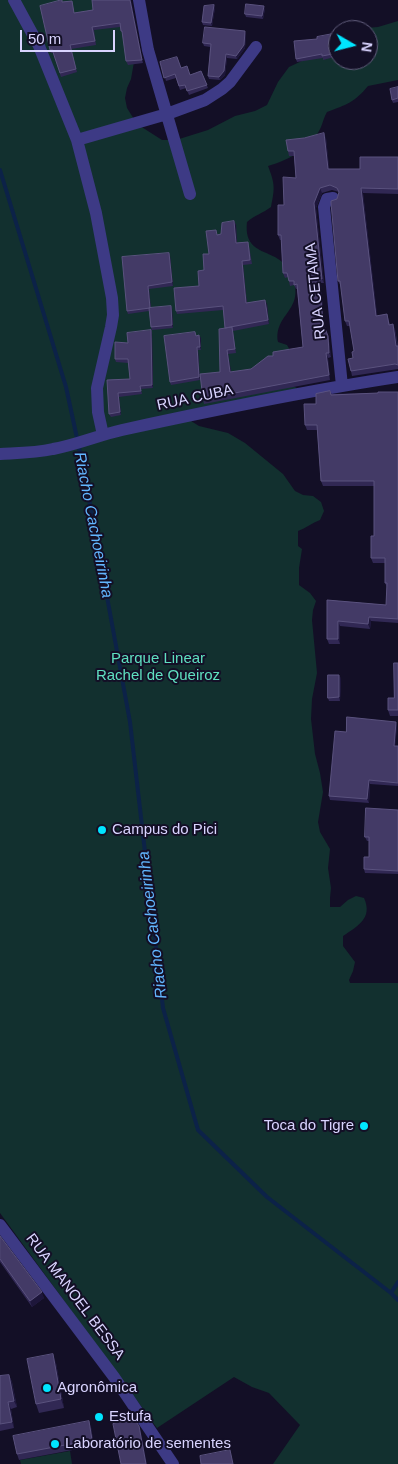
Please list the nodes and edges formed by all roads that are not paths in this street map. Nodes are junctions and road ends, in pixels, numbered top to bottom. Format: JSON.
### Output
{"nodes":[{"id":1,"x":14,"y":0,"type":"edge"},
{"id":2,"x":140,"y":0,"type":"edge"},
{"id":3,"x":256,"y":47,"type":"dead end"},
{"id":4,"x":167,"y":114,"type":"junction"},
{"id":5,"x":78,"y":140,"type":"junction"},
{"id":6,"x":190,"y":194,"type":"dead end"},
{"id":7,"x":333,"y":198,"type":"edge"},
{"id":8,"x":398,"y":377,"type":"edge"},
{"id":9,"x":342,"y":386,"type":"junction"},
{"id":10,"x":99,"y":436,"type":"junction"},
{"id":11,"x":0,"y":454,"type":"edge"},
{"id":12,"x":0,"y":1225,"type":"edge"},
{"id":13,"x":173,"y":1464,"type":"edge"}],
"edges":[{"from":1,"to":5,"type":"street"},
{"from":2,"to":4,"type":"street"},
{"from":3,"to":4,"type":"street"},
{"from":4,"to":5,"type":"street"},
{"from":4,"to":6,"type":"street"},
{"from":5,"to":10,"type":"street"},
{"from":7,"to":9,"type":"street","name":"RUA CETAMA"},
{"from":8,"to":9,"type":"street","name":"RUA CUBA"},
{"from":9,"to":10,"type":"street","name":"RUA CUBA"},
{"from":10,"to":11,"type":"street","name":"RUA CUBA"},
{"from":12,"to":13,"type":"street","name":"RUA MANOEL BESSA"}]}
